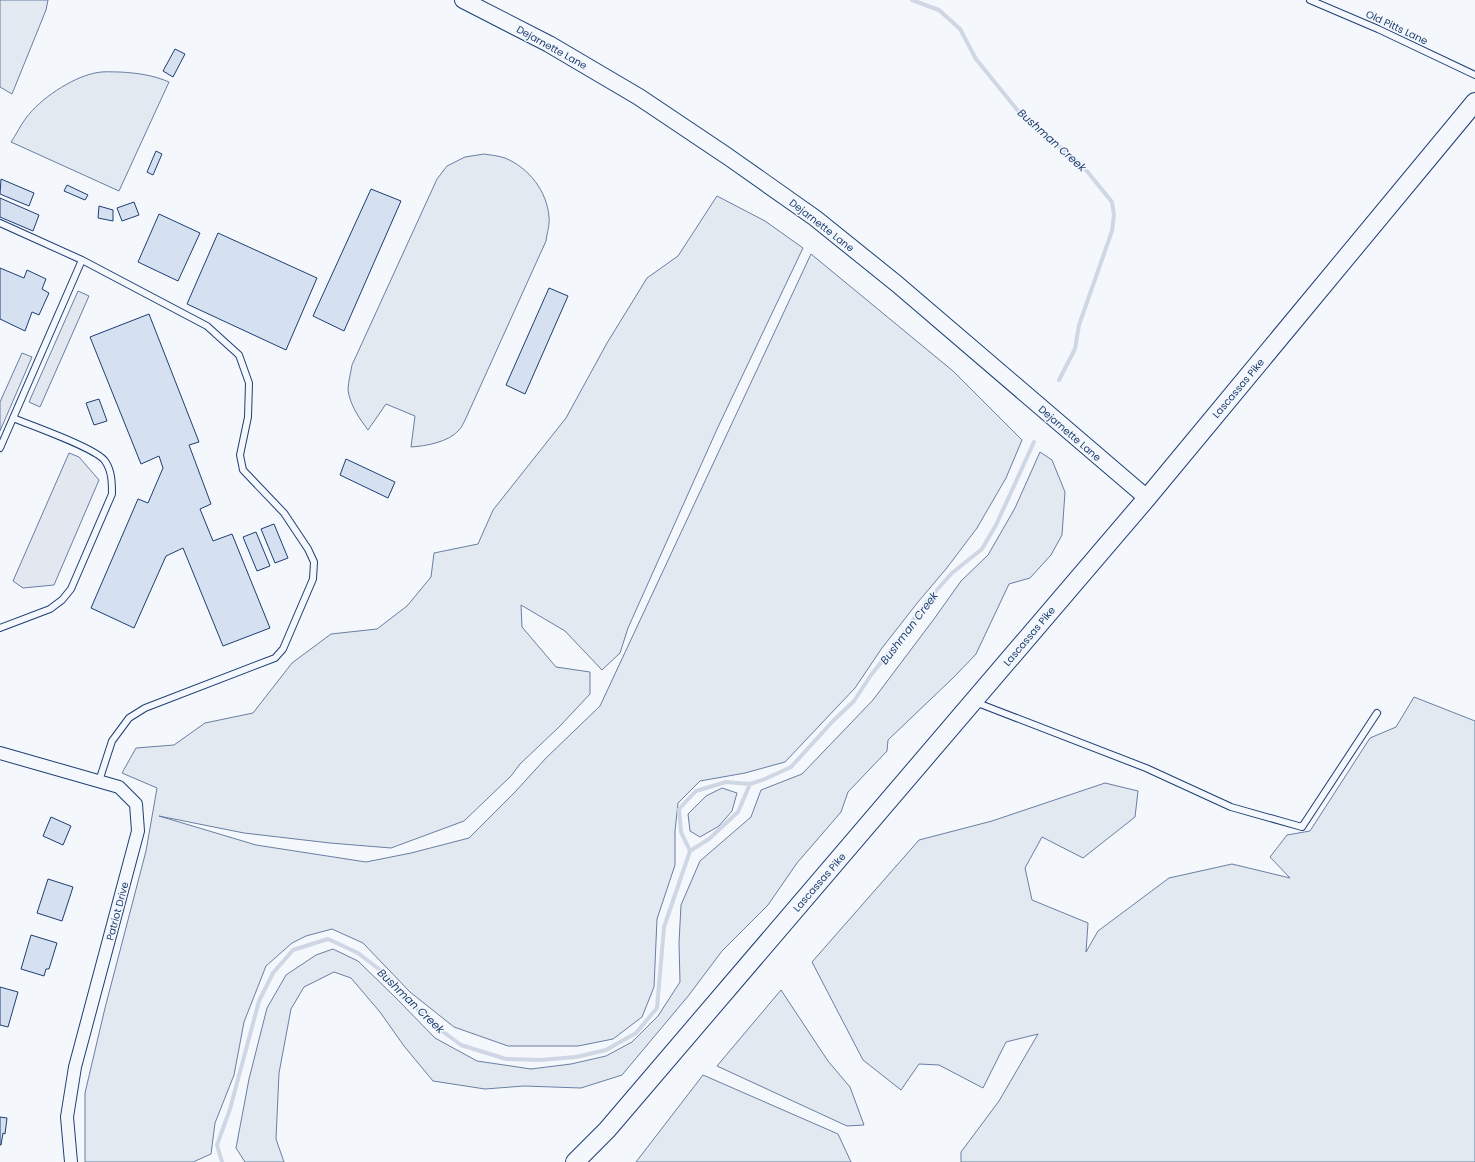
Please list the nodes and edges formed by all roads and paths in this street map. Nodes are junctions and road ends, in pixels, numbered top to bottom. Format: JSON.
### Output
{"nodes":[{"id":1,"x":463,"y":0,"type":"edge"},
{"id":2,"x":1310,"y":0,"type":"edge"},
{"id":3,"x":1475,"y":75,"type":"edge"},
{"id":4,"x":1475,"y":102,"type":"edge"},
{"id":5,"x":0,"y":223,"type":"edge"},
{"id":6,"x":82,"y":260,"type":"junction"},
{"id":7,"x":13,"y":418,"type":"junction"},
{"id":8,"x":0,"y":448,"type":"edge"},
{"id":9,"x":1147,"y":498,"type":"junction"},
{"id":10,"x":0,"y":628,"type":"edge"},
{"id":11,"x":974,"y":701,"type":"junction"},
{"id":12,"x":1377,"y":714,"type":"dead end"},
{"id":13,"x":0,"y":753,"type":"edge"},
{"id":14,"x":99,"y":780,"type":"junction"},
{"id":15,"x":71,"y":1162,"type":"edge"},
{"id":16,"x":575,"y":1162,"type":"edge"}],
"edges":[{"from":1,"to":9,"type":"main road","name":"Dejarnette Lane"},
{"from":2,"to":3,"type":"lane","name":"Old Pitts Lane"},
{"from":4,"to":9,"type":"main road","name":"Lascassas Pike"},
{"from":5,"to":6,"type":"lane"},
{"from":6,"to":7,"type":"lane"},
{"from":6,"to":14,"type":"lane"},
{"from":7,"to":8,"type":"lane"},
{"from":7,"to":10,"type":"lane"},
{"from":9,"to":11,"type":"main road","name":"Lascassas Pike"},
{"from":11,"to":12,"type":"lane"},
{"from":11,"to":16,"type":"main road","name":"Lascassas Pike"},
{"from":13,"to":14,"type":"street","name":"Patriot Drive"},
{"from":14,"to":15,"type":"street","name":"Patriot Drive"}]}
